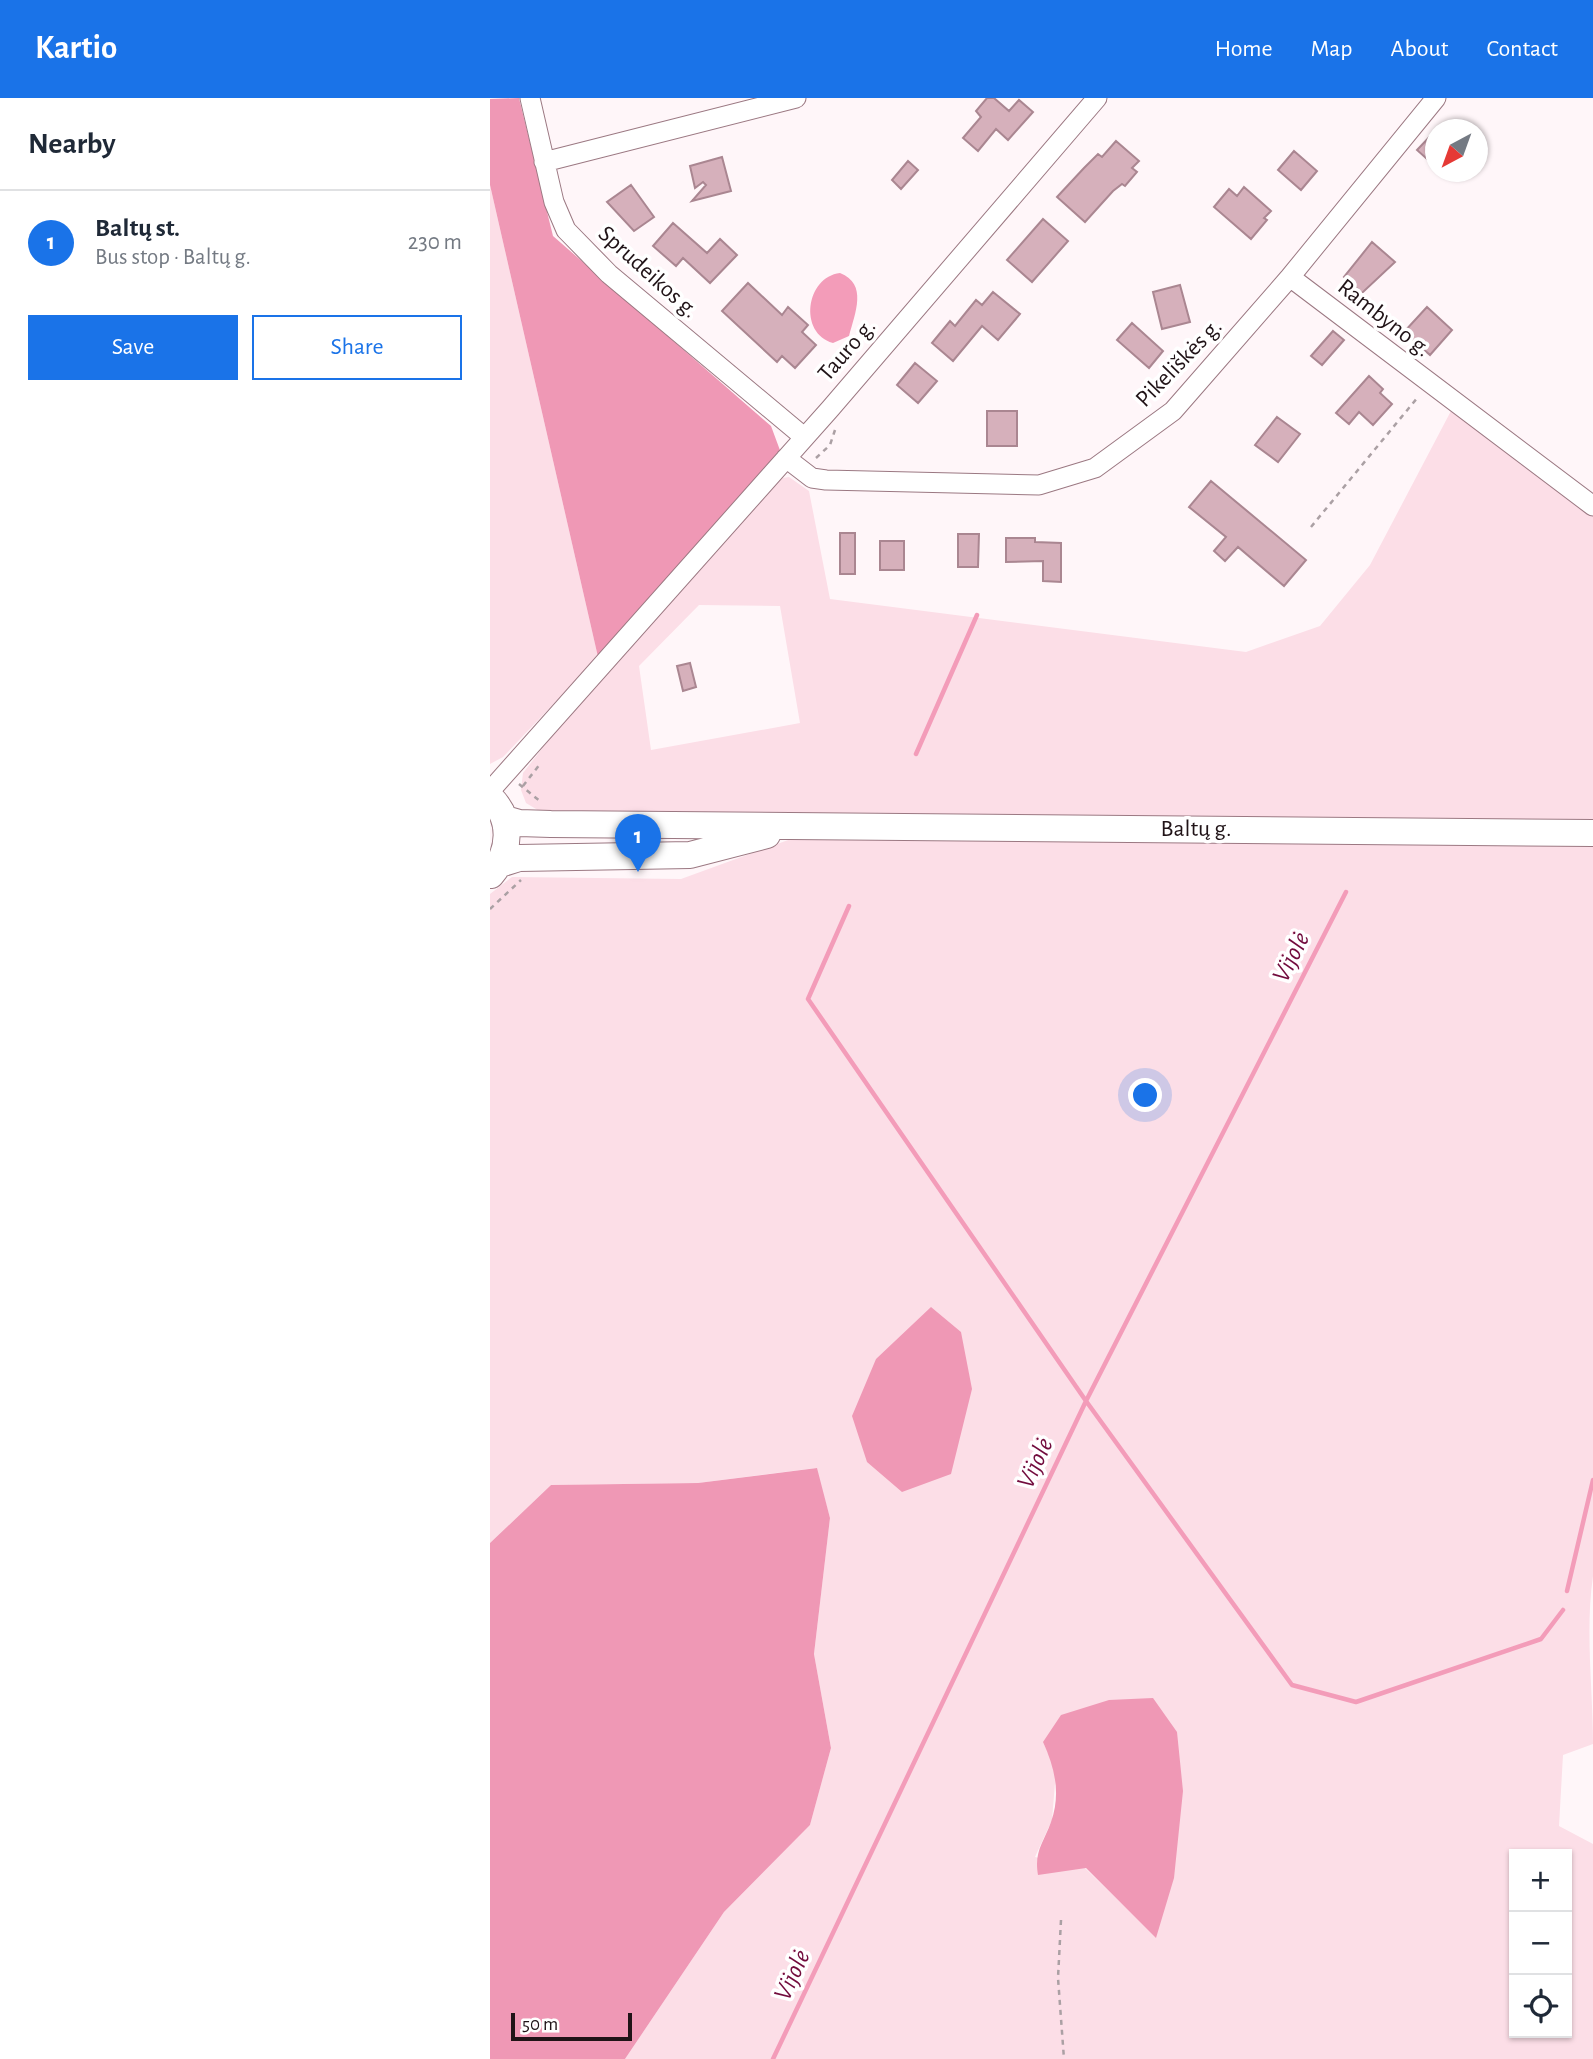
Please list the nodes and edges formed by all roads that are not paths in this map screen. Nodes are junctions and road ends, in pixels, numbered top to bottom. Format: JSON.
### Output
{"nodes":[{"id":1,"x":530,"y":98,"type":"edge"},
{"id":2,"x":796,"y":98,"type":"edge"},
{"id":3,"x":1097,"y":98,"type":"edge"},
{"id":4,"x":1436,"y":98,"type":"edge"},
{"id":5,"x":544,"y":162,"type":"junction"},
{"id":6,"x":1290,"y":277,"type":"junction"},
{"id":7,"x":804,"y":437,"type":"junction"},
{"id":8,"x":786,"y":458,"type":"junction"},
{"id":9,"x":1593,"y":506,"type":"edge"},
{"id":10,"x":490,"y":794,"type":"edge"},
{"id":11,"x":505,"y":819,"type":"junction"},
{"id":12,"x":799,"y":826,"type":"junction"},
{"id":13,"x":1593,"y":833,"type":"edge"},
{"id":14,"x":504,"y":873,"type":"edge"}],
"edges":[{"from":1,"to":5,"type":"street","name":"Sprudeikos g."},
{"from":2,"to":5,"type":"street"},
{"from":3,"to":7,"type":"street","name":"Tauro g."},
{"from":4,"to":6,"type":"street","name":"Pikeliškės g."},
{"from":5,"to":7,"type":"street","name":"Sprudeikos g."},
{"from":6,"to":8,"type":"street","name":"Pikeliškės g."},
{"from":6,"to":9,"type":"street","name":"Rambyno g."},
{"from":7,"to":8,"type":"street","name":"Tauro g."},
{"from":8,"to":10,"type":"street","name":"Tauro g."},
{"from":10,"to":11,"type":"main road"},
{"from":11,"to":12,"type":"main road","name":"Baltų g."},
{"from":11,"to":14,"type":"main road"},
{"from":12,"to":13,"type":"main road","name":"Baltų g."},
{"from":12,"to":14,"type":"main road","name":"Baltų g."}]}
